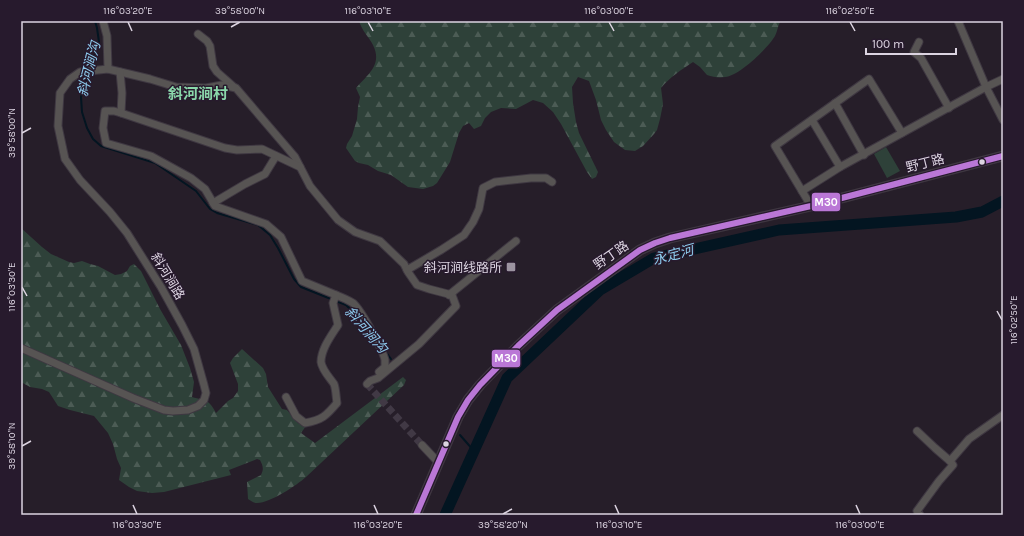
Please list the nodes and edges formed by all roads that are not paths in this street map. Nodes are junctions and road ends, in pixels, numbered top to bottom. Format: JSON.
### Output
{"nodes":[{"id":1,"x":104,"y":21,"type":"edge"},
{"id":2,"x":958,"y":21,"type":"edge"},
{"id":3,"x":198,"y":34,"type":"dead end"},
{"id":4,"x":919,"y":42,"type":"dead end"},
{"id":5,"x":108,"y":69,"type":"junction"},
{"id":6,"x":120,"y":72,"type":"junction"},
{"id":7,"x":1003,"y":79,"type":"edge"},
{"id":8,"x":986,"y":87,"type":"junction"},
{"id":9,"x":236,"y":88,"type":"junction"},
{"id":10,"x":835,"y":104,"type":"junction"},
{"id":11,"x":949,"y":108,"type":"junction"},
{"id":12,"x":121,"y":113,"type":"junction"},
{"id":13,"x":812,"y":120,"type":"junction"},
{"id":14,"x":1003,"y":120,"type":"edge"},
{"id":15,"x":902,"y":134,"type":"junction"},
{"id":16,"x":864,"y":154,"type":"junction"},
{"id":17,"x":276,"y":156,"type":"junction"},
{"id":18,"x":1003,"y":156,"type":"edge"},
{"id":19,"x":300,"y":167,"type":"junction"},
{"id":20,"x":840,"y":167,"type":"junction"},
{"id":21,"x":552,"y":182,"type":"dead end"},
{"id":22,"x":802,"y":191,"type":"junction"},
{"id":23,"x":214,"y":203,"type":"junction"},
{"id":24,"x":811,"y":206,"type":"junction"},
{"id":25,"x":516,"y":241,"type":"dead end"},
{"id":26,"x":407,"y":270,"type":"junction"},
{"id":27,"x":449,"y":295,"type":"junction"},
{"id":28,"x":335,"y":298,"type":"junction"},
{"id":29,"x":21,"y":348,"type":"edge"},
{"id":30,"x":286,"y":397,"type":"dead end"},
{"id":31,"x":1003,"y":415,"type":"edge"},
{"id":32,"x":917,"y":431,"type":"dead end"},
{"id":33,"x":422,"y":445,"type":"tunnel mouth"},
{"id":34,"x":950,"y":461,"type":"junction"},
{"id":35,"x":438,"y":462,"type":"junction"},
{"id":36,"x":416,"y":515,"type":"edge"},
{"id":37,"x":920,"y":515,"type":"edge"}],
"edges":[{"from":1,"to":5,"type":"street"},
{"from":2,"to":8,"type":"street"},
{"from":3,"to":9,"type":"street"},
{"from":4,"to":11,"type":"street"},
{"from":5,"to":6,"type":"street"},
{"from":5,"to":29,"type":"street","name":"斜河涧路"},
{"from":6,"to":9,"type":"street"},
{"from":6,"to":12,"type":"street"},
{"from":7,"to":8,"type":"street"},
{"from":8,"to":11,"type":"street"},
{"from":8,"to":14,"type":"street"},
{"from":9,"to":19,"type":"street"},
{"from":10,"to":13,"type":"street"},
{"from":10,"to":15,"type":"street"},
{"from":10,"to":16,"type":"street"},
{"from":11,"to":15,"type":"street"},
{"from":12,"to":17,"type":"street"},
{"from":12,"to":23,"type":"street"},
{"from":13,"to":20,"type":"street"},
{"from":13,"to":22,"type":"street"},
{"from":15,"to":16,"type":"street"},
{"from":16,"to":20,"type":"street"},
{"from":17,"to":19,"type":"street"},
{"from":17,"to":23,"type":"street"},
{"from":18,"to":24,"type":"main road","name":"野丁路"},
{"from":19,"to":26,"type":"street"},
{"from":20,"to":22,"type":"street"},
{"from":21,"to":26,"type":"street"},
{"from":22,"to":24,"type":"street"},
{"from":23,"to":28,"type":"street"},
{"from":24,"to":35,"type":"main road","name":"野丁路"},
{"from":25,"to":27,"type":"street"},
{"from":26,"to":27,"type":"street"},
{"from":27,"to":28,"type":"street"},
{"from":28,"to":30,"type":"street"},
{"from":31,"to":34,"type":"street"},
{"from":32,"to":34,"type":"street"},
{"from":33,"to":35,"type":"street"},
{"from":34,"to":37,"type":"street"},
{"from":35,"to":36,"type":"main road","name":"野丁路"}]}
